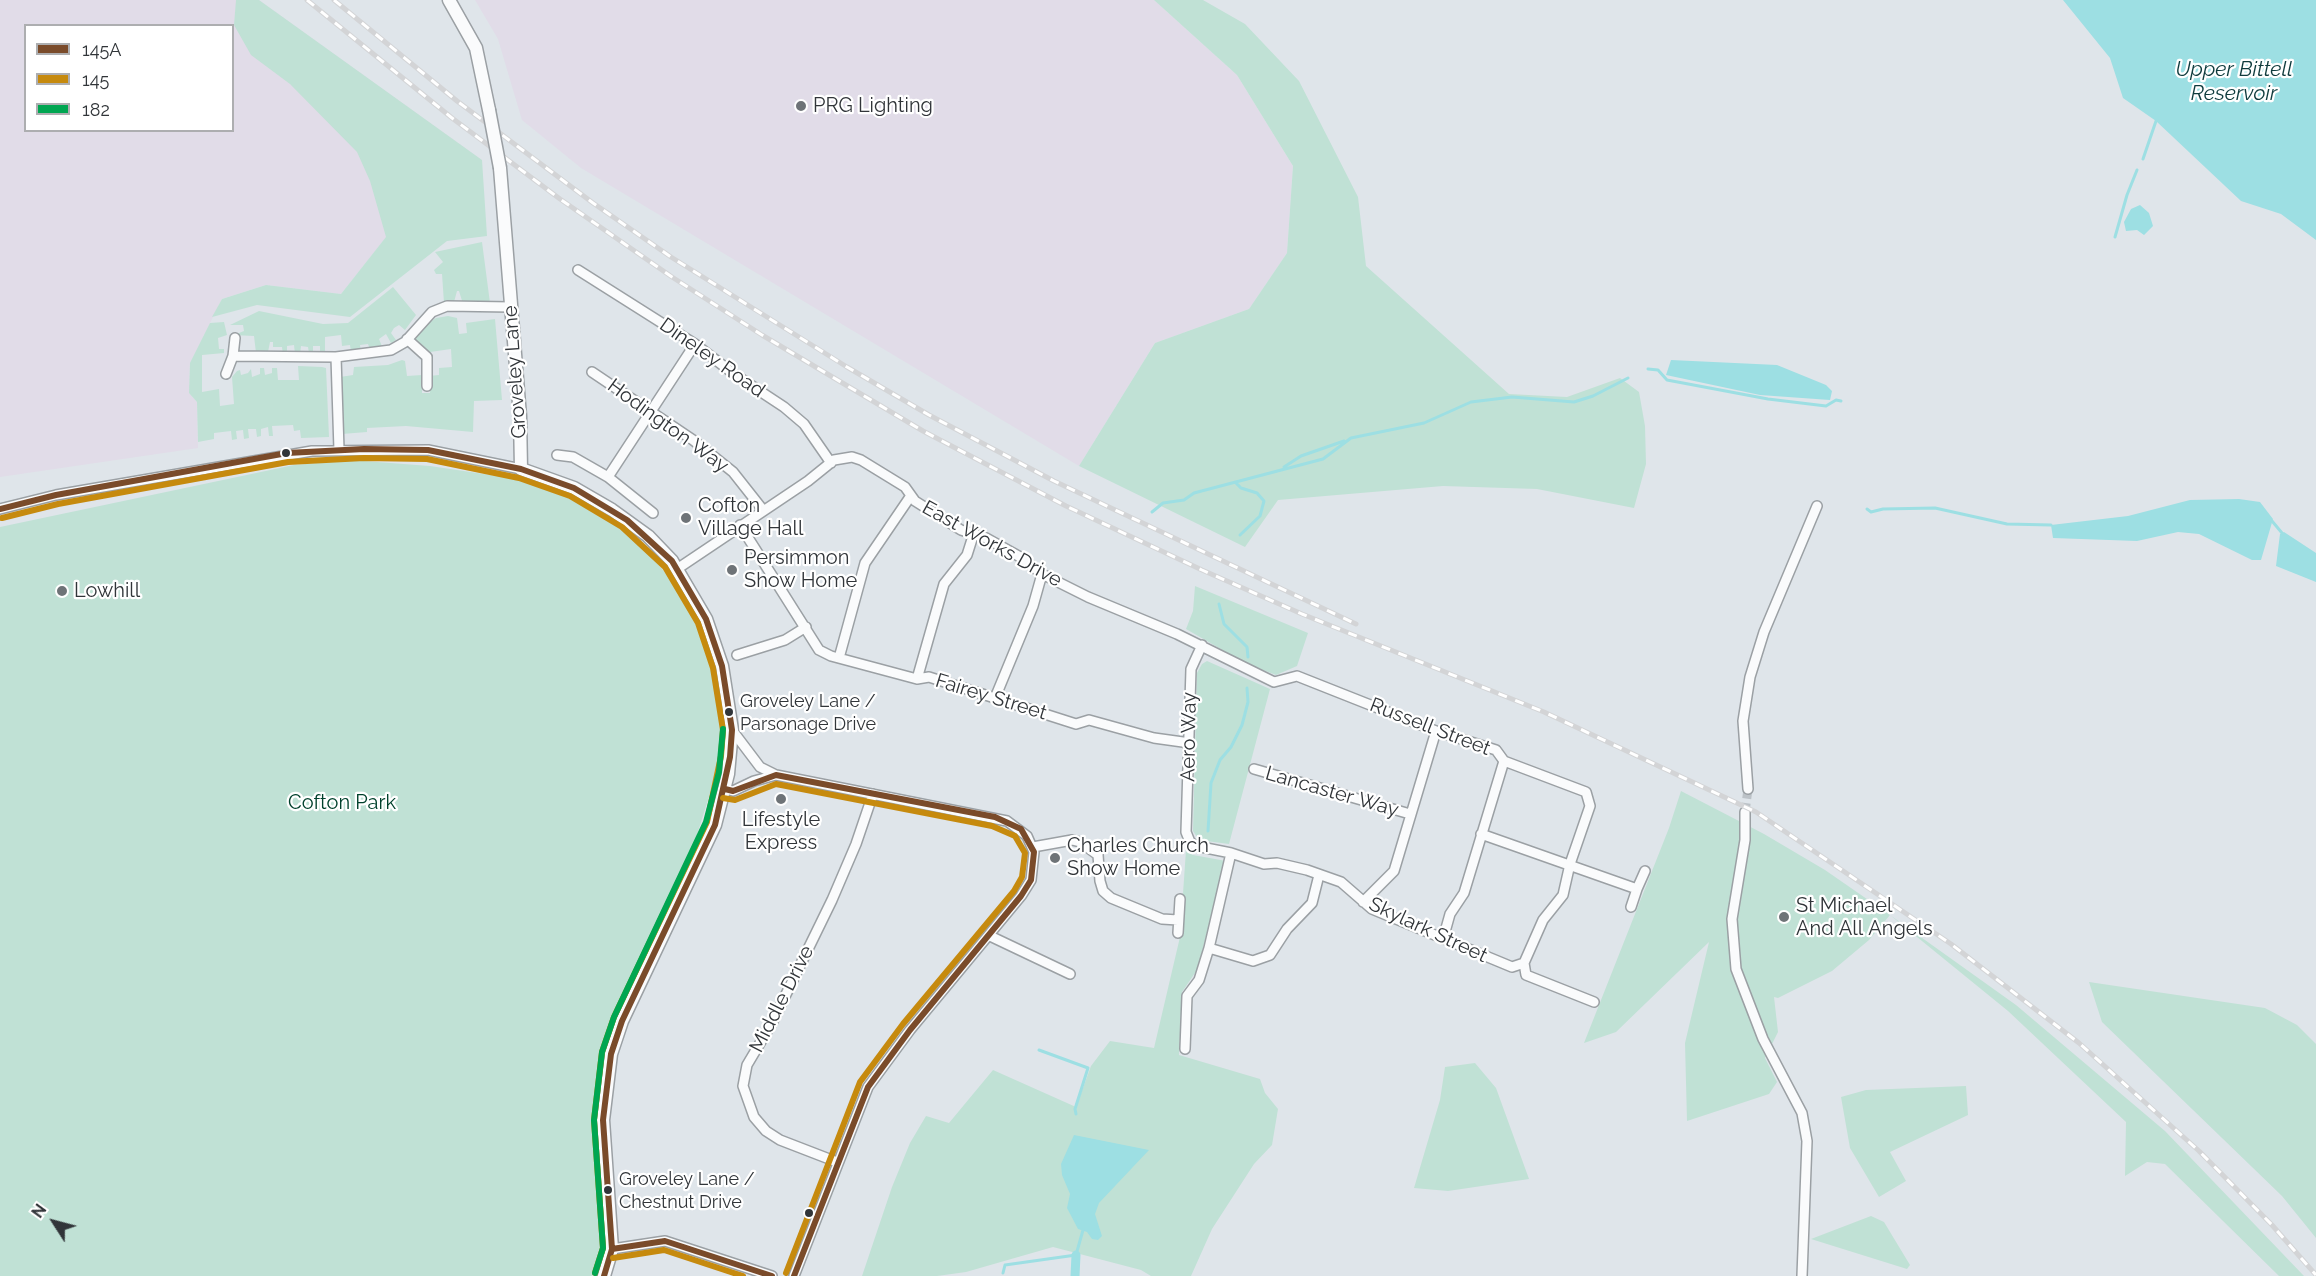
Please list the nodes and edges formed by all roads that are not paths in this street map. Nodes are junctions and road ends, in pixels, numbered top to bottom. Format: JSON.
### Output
{"nodes":[{"id":1,"x":449,"y":0,"type":"edge"},
{"id":2,"x":578,"y":270,"type":"dead end"},
{"id":3,"x":511,"y":307,"type":"junction"},
{"id":4,"x":235,"y":338,"type":"dead end"},
{"id":5,"x":408,"y":339,"type":"junction"},
{"id":6,"x":695,"y":344,"type":"junction"},
{"id":7,"x":233,"y":356,"type":"junction"},
{"id":8,"x":336,"y":357,"type":"junction"},
{"id":9,"x":592,"y":372,"type":"dead end"},
{"id":10,"x":226,"y":375,"type":"dead end"},
{"id":11,"x":427,"y":386,"type":"dead end"},
{"id":12,"x":651,"y":411,"type":"junction"},
{"id":13,"x":339,"y":450,"type":"junction"},
{"id":14,"x":557,"y":455,"type":"dead end"},
{"id":15,"x":831,"y":463,"type":"junction"},
{"id":16,"x":521,"y":469,"type":"junction"},
{"id":17,"x":608,"y":477,"type":"junction"},
{"id":18,"x":910,"y":497,"type":"junction"},
{"id":19,"x":1817,"y":506,"type":"dead end"},
{"id":20,"x":0,"y":509,"type":"edge"},
{"id":21,"x":763,"y":510,"type":"junction"},
{"id":22,"x":654,"y":513,"type":"dead end"},
{"id":23,"x":741,"y":525,"type":"junction"},
{"id":24,"x":973,"y":536,"type":"junction"},
{"id":25,"x":677,"y":569,"type":"junction"},
{"id":26,"x":1042,"y":574,"type":"junction"},
{"id":27,"x":806,"y":627,"type":"junction"},
{"id":28,"x":1202,"y":645,"type":"junction"},
{"id":29,"x":737,"y":656,"type":"dead end"},
{"id":30,"x":839,"y":658,"type":"junction"},
{"id":31,"x":917,"y":679,"type":"junction"},
{"id":32,"x":996,"y":698,"type":"junction"},
{"id":33,"x":732,"y":729,"type":"junction"},
{"id":34,"x":1436,"y":731,"type":"junction"},
{"id":35,"x":1190,"y":743,"type":"junction"},
{"id":36,"x":753,"y":759,"type":"junction"},
{"id":37,"x":1504,"y":761,"type":"junction"},
{"id":38,"x":1254,"y":769,"type":"dead end"},
{"id":39,"x":776,"y":775,"type":"junction"},
{"id":40,"x":754,"y":780,"type":"junction"},
{"id":41,"x":725,"y":789,"type":"junction"},
{"id":42,"x":1748,"y":789,"type":"tunnel mouth"},
{"id":43,"x":873,"y":794,"type":"junction"},
{"id":44,"x":1745,"y":812,"type":"tunnel mouth"},
{"id":45,"x":1410,"y":814,"type":"junction"},
{"id":46,"x":1186,"y":832,"type":"joint"},
{"id":47,"x":1481,"y":834,"type":"junction"},
{"id":48,"x":1033,"y":847,"type":"junction"},
{"id":49,"x":1231,"y":853,"type":"junction"},
{"id":50,"x":1570,"y":864,"type":"junction"},
{"id":51,"x":1645,"y":871,"type":"dead end"},
{"id":52,"x":1319,"y":875,"type":"junction"},
{"id":53,"x":1637,"y":889,"type":"junction"},
{"id":54,"x":1180,"y":899,"type":"dead end"},
{"id":55,"x":1363,"y":902,"type":"junction"},
{"id":56,"x":1631,"y":907,"type":"dead end"},
{"id":57,"x":1179,"y":920,"type":"junction"},
{"id":58,"x":1178,"y":933,"type":"dead end"},
{"id":59,"x":990,"y":936,"type":"junction"},
{"id":60,"x":1443,"y":939,"type":"junction"},
{"id":61,"x":1209,"y":948,"type":"junction"},
{"id":62,"x":1524,"y":963,"type":"junction"},
{"id":63,"x":1070,"y":974,"type":"dead end"},
{"id":64,"x":1593,"y":1002,"type":"dead end"},
{"id":65,"x":1185,"y":1050,"type":"dead end"},
{"id":66,"x":837,"y":1162,"type":"junction"},
{"id":67,"x":612,"y":1249,"type":"junction"},
{"id":68,"x":604,"y":1276,"type":"edge"},
{"id":69,"x":772,"y":1276,"type":"edge"},
{"id":70,"x":794,"y":1276,"type":"edge"},
{"id":71,"x":1802,"y":1276,"type":"edge"}],
"edges":[{"from":1,"to":3,"type":"main road","name":"Groveley Lane","bridge":true},
{"from":2,"to":6,"type":"street","name":"Dineley Road"},
{"from":3,"to":5,"type":"street"},
{"from":3,"to":16,"type":"main road","name":"Groveley Lane"},
{"from":4,"to":7,"type":"street"},
{"from":5,"to":8,"type":"street"},
{"from":5,"to":11,"type":"street"},
{"from":6,"to":12,"type":"street"},
{"from":6,"to":15,"type":"street","name":"Dineley Road"},
{"from":7,"to":8,"type":"street"},
{"from":7,"to":10,"type":"street"},
{"from":8,"to":13,"type":"street"},
{"from":9,"to":12,"type":"street","name":"Hodington Way"},
{"from":12,"to":17,"type":"street"},
{"from":12,"to":21,"type":"street","name":"Hodington Way"},
{"from":13,"to":16,"type":"street"},
{"from":13,"to":20,"type":"street"},
{"from":14,"to":17,"type":"street"},
{"from":15,"to":18,"type":"street","name":"East Works Drive"},
{"from":15,"to":21,"type":"street","name":"East Works Drive"},
{"from":16,"to":25,"type":"main road"},
{"from":17,"to":22,"type":"street"},
{"from":18,"to":24,"type":"street","name":"East Works Drive"},
{"from":18,"to":30,"type":"street"},
{"from":19,"to":42,"type":"street"},
{"from":21,"to":23,"type":"street","name":"East Works Drive"},
{"from":23,"to":25,"type":"street","name":"East Works Drive"},
{"from":23,"to":27,"type":"street","name":"Fairey Street"},
{"from":24,"to":26,"type":"street","name":"East Works Drive"},
{"from":24,"to":31,"type":"street"},
{"from":25,"to":33,"type":"main road"},
{"from":26,"to":28,"type":"street","name":"East Works Drive"},
{"from":26,"to":32,"type":"street"},
{"from":27,"to":29,"type":"street"},
{"from":27,"to":30,"type":"street","name":"Fairey Street"},
{"from":28,"to":34,"type":"street","name":"Russell Street"},
{"from":28,"to":35,"type":"street","name":"Aero Way"},
{"from":30,"to":31,"type":"street","name":"Fairey Street"},
{"from":31,"to":32,"type":"street","name":"Fairey Street"},
{"from":32,"to":35,"type":"street","name":"Fairey Street"},
{"from":33,"to":36,"type":"street"},
{"from":33,"to":41,"type":"main road"},
{"from":34,"to":37,"type":"street","name":"Russell Street"},
{"from":34,"to":45,"type":"street"},
{"from":35,"to":46,"type":"street","name":"Aero Way"},
{"from":36,"to":39,"type":"street"},
{"from":36,"to":40,"type":"street"},
{"from":37,"to":47,"type":"street"},
{"from":37,"to":50,"type":"street","name":"Russell Street"},
{"from":38,"to":45,"type":"street","name":"Lancaster Way"},
{"from":39,"to":40,"type":"street"},
{"from":39,"to":43,"type":"street"},
{"from":40,"to":41,"type":"street"},
{"from":41,"to":67,"type":"main road"},
{"from":43,"to":48,"type":"street"},
{"from":43,"to":66,"type":"street","name":"Middle Drive"},
{"from":44,"to":71,"type":"street"},
{"from":45,"to":55,"type":"street"},
{"from":46,"to":49,"type":"street","name":"Skylark Street"},
{"from":47,"to":50,"type":"street"},
{"from":47,"to":60,"type":"street"},
{"from":48,"to":57,"type":"street"},
{"from":48,"to":59,"type":"street"},
{"from":49,"to":52,"type":"street","name":"Skylark Street"},
{"from":49,"to":61,"type":"street"},
{"from":50,"to":53,"type":"street"},
{"from":50,"to":62,"type":"street"},
{"from":51,"to":53,"type":"street"},
{"from":52,"to":55,"type":"street","name":"Skylark Street"},
{"from":52,"to":61,"type":"street"},
{"from":53,"to":56,"type":"street"},
{"from":54,"to":57,"type":"street"},
{"from":55,"to":60,"type":"street","name":"Skylark Street"},
{"from":57,"to":58,"type":"street"},
{"from":59,"to":63,"type":"street"},
{"from":59,"to":66,"type":"street"},
{"from":60,"to":62,"type":"street","name":"Skylark Street"},
{"from":61,"to":65,"type":"street"},
{"from":62,"to":64,"type":"street"},
{"from":66,"to":70,"type":"street"},
{"from":67,"to":68,"type":"main road"},
{"from":67,"to":69,"type":"street"}]}
